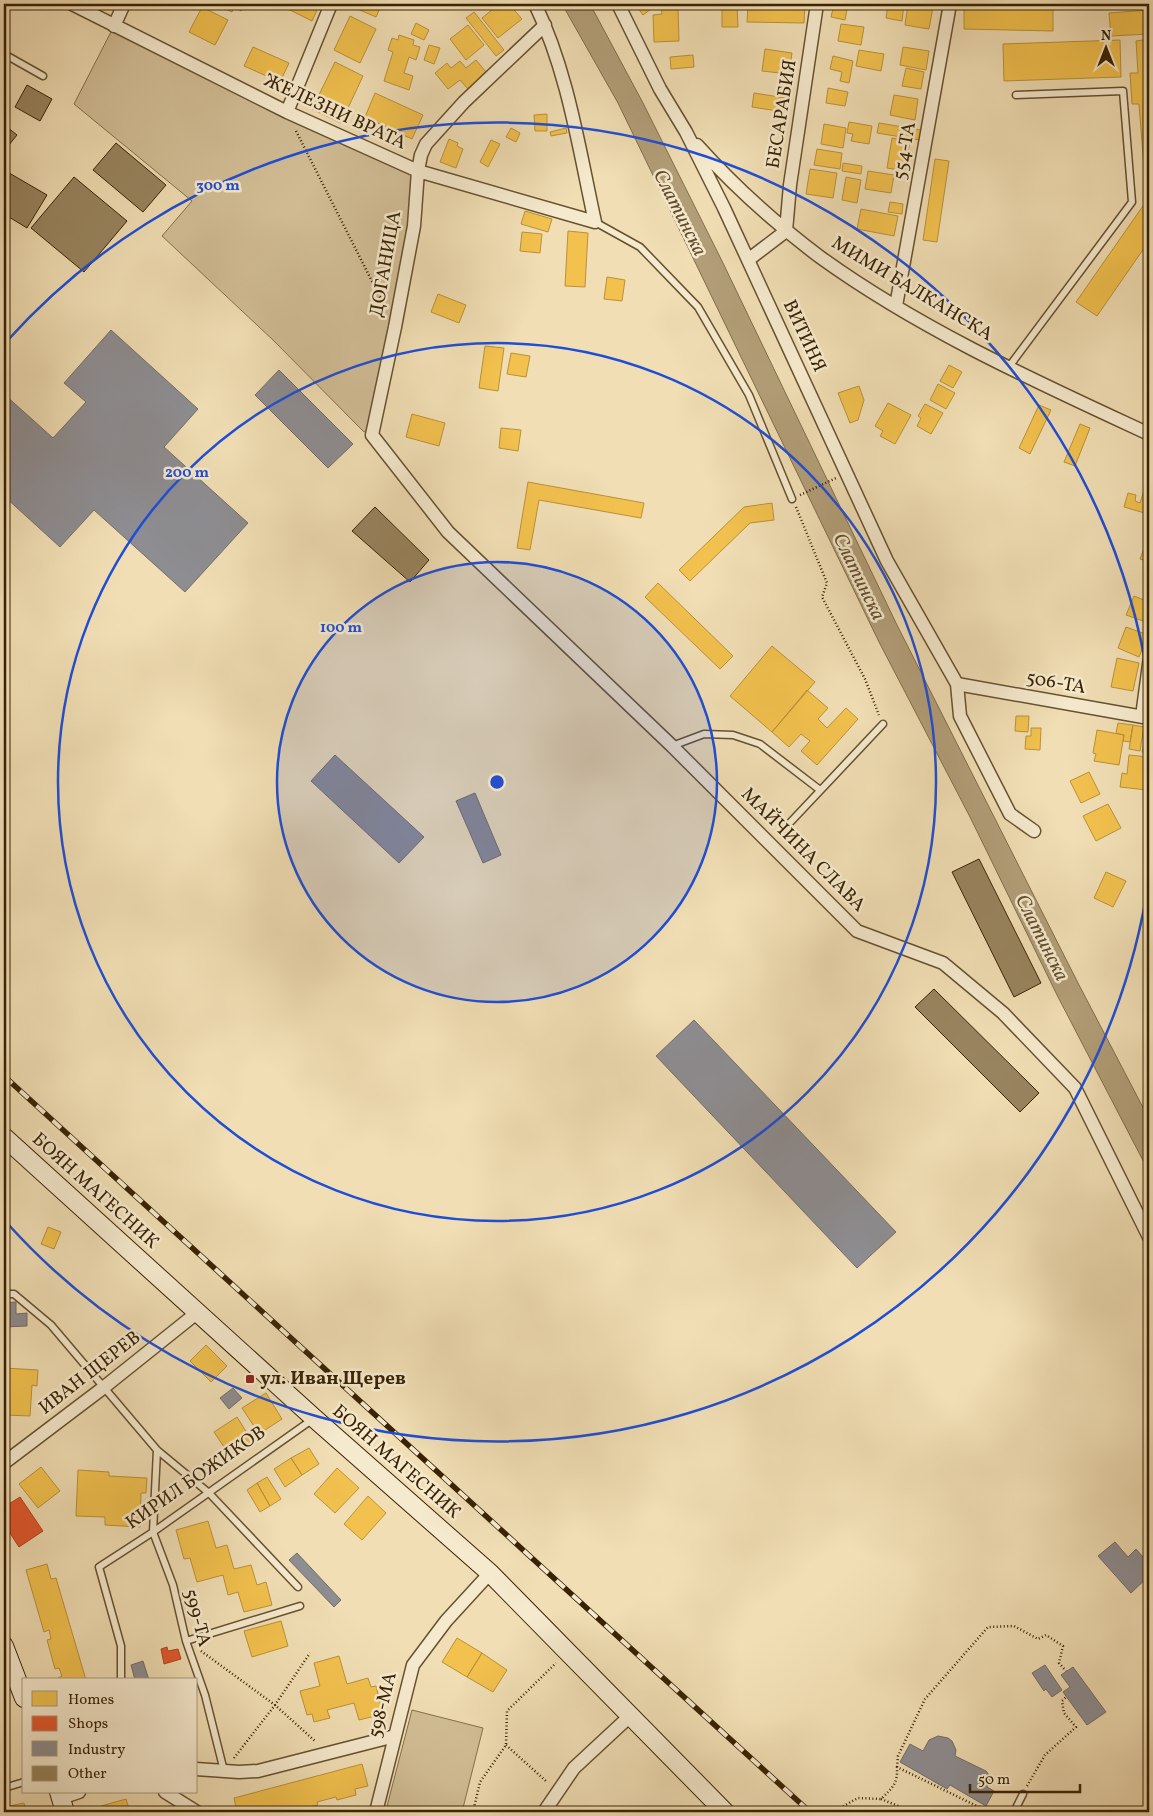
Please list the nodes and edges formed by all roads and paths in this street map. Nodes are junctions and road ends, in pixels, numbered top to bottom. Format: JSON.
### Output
{"nodes":[{"id":1,"x":72,"y":4,"type":"edge"},
{"id":2,"x":124,"y":4,"type":"edge"},
{"id":3,"x":331,"y":4,"type":"edge"},
{"id":4,"x":535,"y":4,"type":"edge"},
{"id":5,"x":618,"y":4,"type":"edge"},
{"id":6,"x":818,"y":4,"type":"edge"},
{"id":7,"x":950,"y":4,"type":"edge"},
{"id":8,"x":545,"y":25,"type":"junction"},
{"id":9,"x":114,"y":26,"type":"junction"},
{"id":10,"x":4,"y":54,"type":"edge"},
{"id":11,"x":43,"y":76,"type":"dead end"},
{"id":12,"x":1016,"y":95,"type":"dead end"},
{"id":13,"x":287,"y":112,"type":"junction"},
{"id":14,"x":686,"y":132,"type":"junction"},
{"id":15,"x":418,"y":171,"type":"junction"},
{"id":16,"x":595,"y":222,"type":"junction"},
{"id":17,"x":786,"y":230,"type":"junction"},
{"id":18,"x":748,"y":260,"type":"junction"},
{"id":19,"x":896,"y":306,"type":"junction"},
{"id":20,"x":395,"y":327,"type":"junction"},
{"id":21,"x":1008,"y":368,"type":"junction"},
{"id":22,"x":1149,"y":434,"type":"edge"},
{"id":23,"x":846,"y":473,"type":"junction"},
{"id":24,"x":792,"y":499,"type":"junction"},
{"id":25,"x":448,"y":532,"type":"joint"},
{"id":26,"x":1149,"y":642,"type":"edge"},
{"id":27,"x":957,"y":684,"type":"junction"},
{"id":28,"x":1144,"y":717,"type":"edge"},
{"id":29,"x":883,"y":724,"type":"joint"},
{"id":30,"x":672,"y":746,"type":"junction"},
{"id":31,"x":820,"y":790,"type":"junction"},
{"id":32,"x":784,"y":829,"type":"dead end"},
{"id":33,"x":1034,"y":831,"type":"dead end"},
{"id":34,"x":4,"y":1137,"type":"edge"},
{"id":35,"x":1149,"y":1237,"type":"edge"},
{"id":36,"x":4,"y":1294,"type":"edge"},
{"id":37,"x":198,"y":1312,"type":"junction"},
{"id":38,"x":103,"y":1388,"type":"junction"},
{"id":39,"x":314,"y":1418,"type":"junction"},
{"id":40,"x":157,"y":1450,"type":"junction"},
{"id":41,"x":4,"y":1463,"type":"edge"},
{"id":42,"x":209,"y":1493,"type":"junction"},
{"id":43,"x":153,"y":1532,"type":"junction"},
{"id":44,"x":490,"y":1573,"type":"junction"},
{"id":45,"x":298,"y":1588,"type":"dead end"},
{"id":46,"x":300,"y":1606,"type":"dead end"},
{"id":47,"x":186,"y":1641,"type":"junction"},
{"id":48,"x":5,"y":1652,"type":"edge"},
{"id":49,"x":567,"y":1652,"type":"junction"},
{"id":50,"x":310,"y":1653,"type":"dead end"},
{"id":51,"x":1066,"y":1671,"type":"dead end"},
{"id":52,"x":121,"y":1678,"type":"edge"},
{"id":53,"x":22,"y":1693,"type":"edge"},
{"id":54,"x":1067,"y":1696,"type":"dead end"},
{"id":55,"x":275,"y":1705,"type":"junction"},
{"id":56,"x":630,"y":1716,"type":"junction"},
{"id":57,"x":395,"y":1736,"type":"junction"},
{"id":58,"x":506,"y":1745,"type":"junction"},
{"id":59,"x":328,"y":1752,"type":"junction"},
{"id":60,"x":897,"y":1767,"type":"junction"},
{"id":61,"x":198,"y":1769,"type":"edge"},
{"id":62,"x":224,"y":1771,"type":"junction"},
{"id":63,"x":22,"y":1783,"type":"edge"},
{"id":64,"x":4,"y":1788,"type":"edge"},
{"id":65,"x":558,"y":1792,"type":"junction"},
{"id":66,"x":75,"y":1794,"type":"edge"},
{"id":67,"x":168,"y":1794,"type":"edge"},
{"id":68,"x":1023,"y":1794,"type":"joint"},
{"id":69,"x":881,"y":1799,"type":"junction"},
{"id":70,"x":61,"y":1801,"type":"edge"},
{"id":71,"x":840,"y":1808,"type":"dead end"},
{"id":72,"x":197,"y":1812,"type":"edge"},
{"id":73,"x":376,"y":1812,"type":"edge"},
{"id":74,"x":473,"y":1812,"type":"edge"},
{"id":75,"x":544,"y":1812,"type":"edge"},
{"id":76,"x":725,"y":1812,"type":"edge"},
{"id":77,"x":913,"y":1812,"type":"edge"},
{"id":78,"x":990,"y":1812,"type":"edge"},
{"id":79,"x":1014,"y":1812,"type":"edge"}],
"edges":[{"from":1,"to":9,"type":"street","name":"ЖЕЛЕЗНИ ВРАТА"},
{"from":2,"to":9,"type":"street"},
{"from":3,"to":13,"type":"street"},
{"from":4,"to":8,"type":"street"},
{"from":5,"to":14,"type":"street","name":"ВИТИНЯ"},
{"from":6,"to":17,"type":"street","name":"БЕСАРАБИЯ"},
{"from":7,"to":19,"type":"street","name":"554-ТА"},
{"from":8,"to":15,"type":"street","name":"ДОГАНИЦА"},
{"from":8,"to":16,"type":"street"},
{"from":9,"to":13,"type":"street","name":"ЖЕЛЕЗНИ ВРАТА"},
{"from":10,"to":11,"type":"lane"},
{"from":12,"to":21,"type":"lane"},
{"from":13,"to":15,"type":"street","name":"ЖЕЛЕЗНИ ВРАТА"},
{"from":13,"to":20,"type":"path"},
{"from":14,"to":17,"type":"street","name":"МИМИ БАЛКАНСКА"},
{"from":14,"to":18,"type":"street","name":"ВИТИНЯ"},
{"from":15,"to":16,"type":"street","name":"ЖЕЛЕЗНИ ВРАТА"},
{"from":15,"to":20,"type":"street","name":"ДОГАНИЦА"},
{"from":16,"to":24,"type":"lane"},
{"from":17,"to":18,"type":"street"},
{"from":17,"to":19,"type":"street","name":"МИМИ БАЛКАНСКА"},
{"from":18,"to":23,"type":"street","name":"ВИТИНЯ"},
{"from":19,"to":21,"type":"street","name":"МИМИ БАЛКАНСКА"},
{"from":20,"to":25,"type":"street","name":"ДОГАНИЦА"},
{"from":21,"to":22,"type":"street","name":"МИМИ БАЛКАНСКА"},
{"from":23,"to":24,"type":"path"},
{"from":23,"to":27,"type":"street","name":"ВИТИНЯ"},
{"from":24,"to":29,"type":"path"},
{"from":25,"to":30,"type":"street","name":"МАЙЧИНА СЛАВА"},
{"from":26,"to":28,"type":"lane"},
{"from":27,"to":28,"type":"street","name":"506-ТА"},
{"from":27,"to":33,"type":"street"},
{"from":29,"to":31,"type":"lane"},
{"from":30,"to":31,"type":"lane"},
{"from":30,"to":35,"type":"street","name":"МАЙЧИНА СЛАВА"},
{"from":31,"to":32,"type":"lane"},
{"from":34,"to":37,"type":"street","name":"БОЯН МАГЕСНИК"},
{"from":36,"to":38,"type":"lane"},
{"from":37,"to":38,"type":"street","name":"ИВАН ЩЕРЕВ"},
{"from":37,"to":39,"type":"street","name":"БОЯН МАГЕСНИК"},
{"from":38,"to":40,"type":"lane"},
{"from":38,"to":41,"type":"street","name":"ИВАН ЩЕРЕВ"},
{"from":39,"to":42,"type":"lane","name":"КИРИЛ БОЖИКОВ"},
{"from":39,"to":44,"type":"street","name":"БОЯН МАГЕСНИК"},
{"from":40,"to":42,"type":"lane"},
{"from":40,"to":43,"type":"lane"},
{"from":42,"to":43,"type":"lane","name":"КИРИЛ БОЖИКОВ"},
{"from":42,"to":45,"type":"lane"},
{"from":43,"to":47,"type":"lane","name":"599-ТА"},
{"from":43,"to":52,"type":"lane","name":"КИРИЛ БОЖИКОВ"},
{"from":44,"to":49,"type":"street","name":"БОЯН МАГЕСНИК"},
{"from":44,"to":57,"type":"street","name":"598-МА"},
{"from":46,"to":47,"type":"lane"},
{"from":47,"to":55,"type":"path"},
{"from":47,"to":62,"type":"lane","name":"599-ТА"},
{"from":48,"to":53,"type":"street"},
{"from":49,"to":56,"type":"street","name":"БОЯН МАГЕСНИК"},
{"from":49,"to":58,"type":"path"},
{"from":50,"to":55,"type":"path"},
{"from":51,"to":60,"type":"path"},
{"from":54,"to":68,"type":"path"},
{"from":55,"to":59,"type":"path"},
{"from":55,"to":62,"type":"path"},
{"from":56,"to":65,"type":"street"},
{"from":56,"to":76,"type":"street","name":"БОЯН МАГЕСНИК"},
{"from":57,"to":59,"type":"street"},
{"from":57,"to":73,"type":"street","name":"598-МА"},
{"from":58,"to":65,"type":"path"},
{"from":58,"to":74,"type":"path"},
{"from":59,"to":62,"type":"street"},
{"from":60,"to":69,"type":"path"},
{"from":60,"to":78,"type":"path"},
{"from":61,"to":62,"type":"street"},
{"from":63,"to":64,"type":"lane"},
{"from":65,"to":75,"type":"street"},
{"from":66,"to":70,"type":"street"},
{"from":67,"to":72,"type":"street"},
{"from":68,"to":79,"type":"lane"},
{"from":69,"to":71,"type":"path"},
{"from":69,"to":77,"type":"path"}]}
